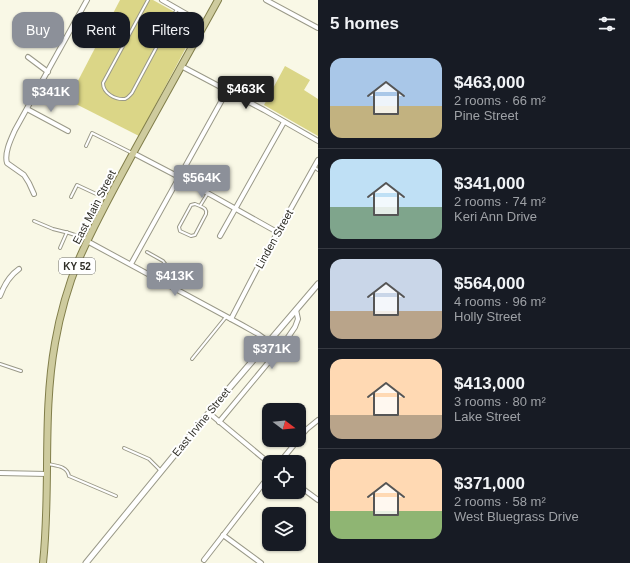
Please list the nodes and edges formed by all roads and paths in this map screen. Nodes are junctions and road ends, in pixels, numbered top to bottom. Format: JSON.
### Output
{"nodes":[{"id":1,"x":87,"y":0,"type":"edge"},
{"id":2,"x":148,"y":0,"type":"edge"},
{"id":3,"x":162,"y":0,"type":"edge"},
{"id":4,"x":218,"y":0,"type":"edge"},
{"id":5,"x":266,"y":0,"type":"edge"},
{"id":6,"x":177,"y":9,"type":"junction"},
{"id":7,"x":182,"y":12,"type":"edge"},
{"id":8,"x":204,"y":24,"type":"edge"},
{"id":9,"x":318,"y":28,"type":"edge"},
{"id":10,"x":191,"y":48,"type":"edge"},
{"id":11,"x":28,"y":57,"type":"dead end"},
{"id":12,"x":181,"y":66,"type":"junction"},
{"id":13,"x":48,"y":72,"type":"junction"},
{"id":14,"x":227,"y":91,"type":"junction"},
{"id":15,"x":27,"y":109,"type":"junction"},
{"id":16,"x":284,"y":122,"type":"junction"},
{"id":17,"x":68,"y":132,"type":"dead end"},
{"id":18,"x":318,"y":141,"type":"edge"},
{"id":19,"x":86,"y":146,"type":"dead end"},
{"id":20,"x":133,"y":153,"type":"junction"},
{"id":21,"x":318,"y":160,"type":"edge"},
{"id":22,"x":316,"y":169,"type":"edge"},
{"id":23,"x":179,"y":177,"type":"junction"},
{"id":24,"x":208,"y":193,"type":"junction"},
{"id":25,"x":34,"y":194,"type":"dead end"},
{"id":26,"x":71,"y":197,"type":"dead end"},
{"id":27,"x":108,"y":199,"type":"junction"},
{"id":28,"x":200,"y":206,"type":"junction"},
{"id":29,"x":235,"y":209,"type":"junction"},
{"id":30,"x":34,"y":221,"type":"dead end"},
{"id":31,"x":67,"y":232,"type":"junction"},
{"id":32,"x":277,"y":232,"type":"junction"},
{"id":33,"x":220,"y":236,"type":"dead end"},
{"id":34,"x":88,"y":240,"type":"junction"},
{"id":35,"x":60,"y":248,"type":"dead end"},
{"id":36,"x":147,"y":252,"type":"dead end"},
{"id":37,"x":131,"y":264,"type":"junction"},
{"id":38,"x":19,"y":269,"type":"dead end"},
{"id":39,"x":159,"y":279,"type":"junction"},
{"id":40,"x":318,"y":284,"type":"edge"},
{"id":41,"x":0,"y":296,"type":"edge"},
{"id":42,"x":296,"y":310,"type":"junction"},
{"id":43,"x":229,"y":318,"type":"junction"},
{"id":44,"x":269,"y":342,"type":"junction"},
{"id":45,"x":192,"y":359,"type":"dead end"},
{"id":46,"x":0,"y":364,"type":"edge"},
{"id":47,"x":21,"y":372,"type":"dead end"},
{"id":48,"x":209,"y":413,"type":"junction"},
{"id":49,"x":318,"y":420,"type":"edge"},
{"id":50,"x":219,"y":422,"type":"junction"},
{"id":51,"x":306,"y":430,"type":"edge"},
{"id":52,"x":292,"y":447,"type":"edge"},
{"id":53,"x":124,"y":448,"type":"dead end"},
{"id":54,"x":285,"y":455,"type":"edge"},
{"id":55,"x":262,"y":457,"type":"edge"},
{"id":56,"x":47,"y":464,"type":"junction"},
{"id":57,"x":161,"y":471,"type":"junction"},
{"id":58,"x":0,"y":473,"type":"edge"},
{"id":59,"x":47,"y":474,"type":"junction"},
{"id":60,"x":262,"y":485,"type":"edge"},
{"id":61,"x":306,"y":491,"type":"edge"},
{"id":62,"x":116,"y":496,"type":"dead end"},
{"id":63,"x":318,"y":500,"type":"edge"},
{"id":64,"x":223,"y":535,"type":"junction"},
{"id":65,"x":204,"y":560,"type":"dead end"},
{"id":66,"x":43,"y":563,"type":"edge"},
{"id":67,"x":86,"y":563,"type":"edge"},
{"id":68,"x":261,"y":563,"type":"edge"}],
"edges":[{"from":1,"to":13,"type":"street"},
{"from":2,"to":6,"type":"lane"},
{"from":3,"to":6,"type":"street"},
{"from":4,"to":8,"type":"main road","name":"East Main Street","number":"KY 52"},
{"from":5,"to":9,"type":"street"},
{"from":6,"to":7,"type":"street"},
{"from":10,"to":12,"type":"main road","name":"East Main Street","number":"KY 52"},
{"from":11,"to":13,"type":"street"},
{"from":12,"to":14,"type":"street"},
{"from":12,"to":20,"type":"main road","name":"East Main Street","number":"KY 52"},
{"from":13,"to":15,"type":"street"},
{"from":14,"to":16,"type":"street"},
{"from":14,"to":23,"type":"street"},
{"from":15,"to":17,"type":"street"},
{"from":15,"to":25,"type":"street"},
{"from":16,"to":18,"type":"street"},
{"from":16,"to":29,"type":"street"},
{"from":19,"to":20,"type":"lane"},
{"from":20,"to":23,"type":"street"},
{"from":20,"to":27,"type":"main road","name":"East Main Street","number":"KY 52"},
{"from":21,"to":22,"type":"street","name":"Linden Street"},
{"from":22,"to":32,"type":"street","name":"Linden Street"},
{"from":23,"to":24,"type":"street"},
{"from":23,"to":37,"type":"street"},
{"from":24,"to":28,"type":"lane"},
{"from":24,"to":29,"type":"street"},
{"from":26,"to":27,"type":"lane"},
{"from":27,"to":34,"type":"main road","name":"East Main Street","number":"KY 52"},
{"from":28,"to":28,"type":"lane"},
{"from":29,"to":32,"type":"street"},
{"from":29,"to":33,"type":"street"},
{"from":30,"to":31,"type":"lane"},
{"from":31,"to":34,"type":"lane"},
{"from":31,"to":35,"type":"lane"},
{"from":32,"to":43,"type":"street","name":"Linden Street"},
{"from":34,"to":37,"type":"street"},
{"from":34,"to":56,"type":"main road","name":"East Main Street","number":"KY 52"},
{"from":36,"to":39,"type":"lane"},
{"from":37,"to":39,"type":"street"},
{"from":38,"to":41,"type":"street"},
{"from":39,"to":43,"type":"street"},
{"from":40,"to":42,"type":"street","name":"East Irvine Street"},
{"from":42,"to":44,"type":"street","name":"East Irvine Street"},
{"from":42,"to":50,"type":"street"},
{"from":43,"to":44,"type":"street"},
{"from":43,"to":45,"type":"lane"},
{"from":44,"to":48,"type":"street","name":"East Irvine Street"},
{"from":46,"to":47,"type":"lane"},
{"from":48,"to":50,"type":"street"},
{"from":48,"to":57,"type":"street","name":"East Irvine Street"},
{"from":49,"to":51,"type":"street"},
{"from":50,"to":55,"type":"street"},
{"from":52,"to":54,"type":"street"},
{"from":53,"to":57,"type":"lane"},
{"from":56,"to":59,"type":"main road","name":"East Main Street","number":"KY 52"},
{"from":56,"to":62,"type":"lane"},
{"from":57,"to":67,"type":"street","name":"East Irvine Street"},
{"from":58,"to":59,"type":"street"},
{"from":59,"to":66,"type":"main road","name":"East Main Street","number":"KY 52"},
{"from":60,"to":64,"type":"street"},
{"from":61,"to":63,"type":"street"},
{"from":64,"to":65,"type":"street"},
{"from":64,"to":68,"type":"street"}]}
